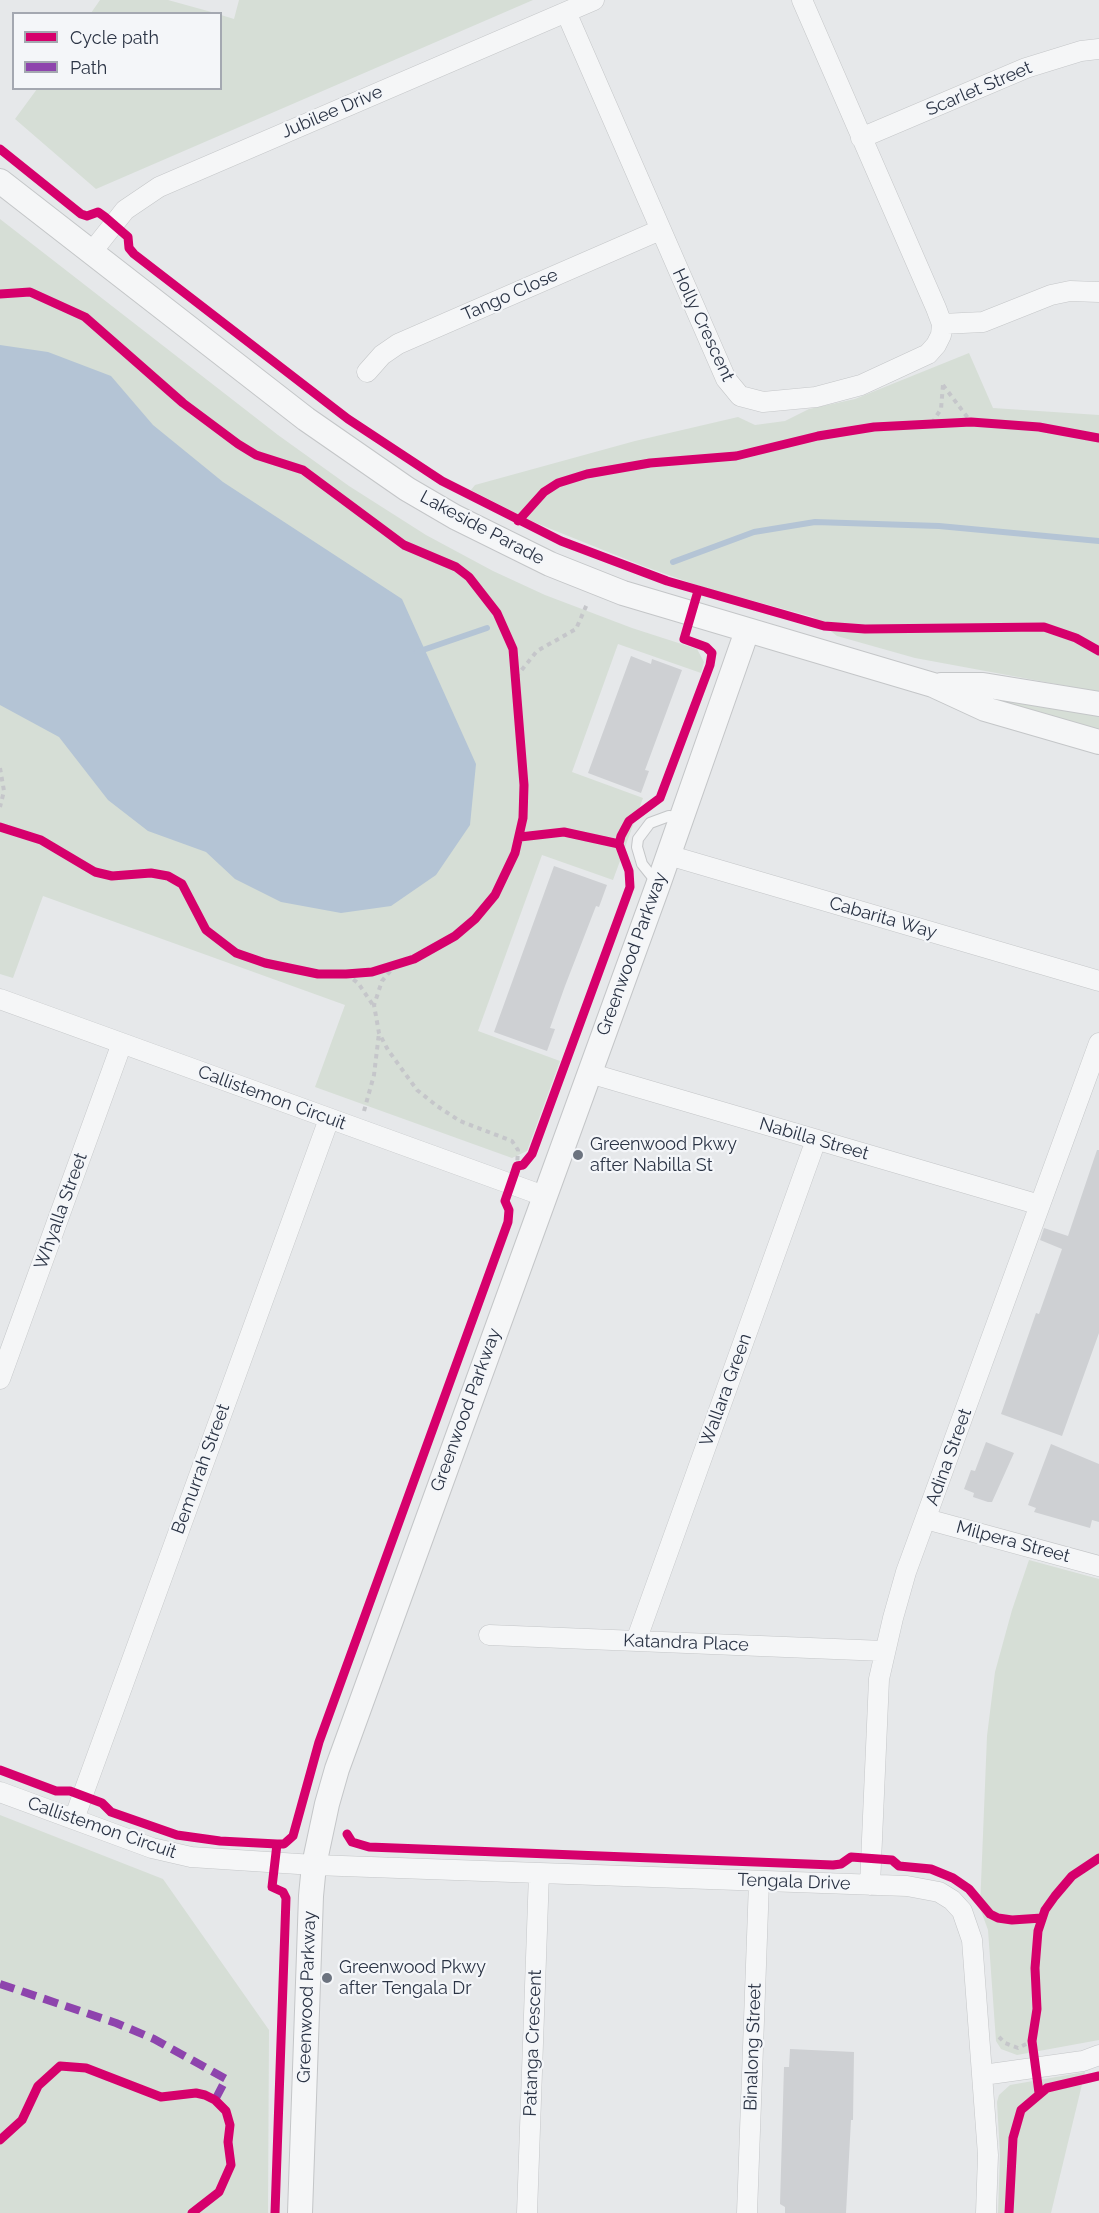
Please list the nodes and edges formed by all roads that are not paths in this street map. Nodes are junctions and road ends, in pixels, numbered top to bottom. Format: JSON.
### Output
{"nodes":[{"id":1,"x":594,"y":0,"type":"edge"},
{"id":2,"x":802,"y":0,"type":"edge"},
{"id":3,"x":566,"y":12,"type":"junction"},
{"id":4,"x":1099,"y":48,"type":"edge"},
{"id":5,"x":861,"y":138,"type":"junction"},
{"id":6,"x":0,"y":181,"type":"edge"},
{"id":7,"x":660,"y":230,"type":"junction"},
{"id":8,"x":91,"y":253,"type":"junction"},
{"id":9,"x":1099,"y":292,"type":"edge"},
{"id":10,"x":942,"y":324,"type":"junction"},
{"id":11,"x":367,"y":372,"type":"dead end"},
{"id":12,"x":747,"y":631,"type":"junction"},
{"id":13,"x":933,"y":685,"type":"junction"},
{"id":14,"x":1099,"y":704,"type":"edge"},
{"id":15,"x":1099,"y":742,"type":"edge"},
{"id":16,"x":682,"y":817,"type":"junction"},
{"id":17,"x":668,"y":855,"type":"junction"},
{"id":18,"x":658,"y":885,"type":"junction"},
{"id":19,"x":1099,"y":981,"type":"edge"},
{"id":20,"x":0,"y":999,"type":"edge"},
{"id":21,"x":122,"y":1043,"type":"junction"},
{"id":22,"x":1099,"y":1043,"type":"edge"},
{"id":23,"x":589,"y":1073,"type":"junction"},
{"id":24,"x":329,"y":1119,"type":"junction"},
{"id":25,"x":816,"y":1140,"type":"junction"},
{"id":26,"x":544,"y":1196,"type":"junction"},
{"id":27,"x":1040,"y":1205,"type":"junction"},
{"id":28,"x":0,"y":1379,"type":"edge"},
{"id":29,"x":926,"y":1519,"type":"junction"},
{"id":30,"x":1099,"y":1566,"type":"edge"},
{"id":31,"x":489,"y":1635,"type":"dead end"},
{"id":32,"x":636,"y":1641,"type":"junction"},
{"id":33,"x":884,"y":1651,"type":"junction"},
{"id":34,"x":0,"y":1792,"type":"edge"},
{"id":35,"x":74,"y":1820,"type":"junction"},
{"id":36,"x":314,"y":1865,"type":"junction"},
{"id":37,"x":539,"y":1873,"type":"junction"},
{"id":38,"x":759,"y":1882,"type":"junction"},
{"id":39,"x":870,"y":1885,"type":"junction"},
{"id":40,"x":1099,"y":2055,"type":"edge"},
{"id":41,"x":983,"y":2075,"type":"junction"},
{"id":42,"x":300,"y":2213,"type":"edge"},
{"id":43,"x":527,"y":2213,"type":"edge"},
{"id":44,"x":747,"y":2213,"type":"edge"},
{"id":45,"x":986,"y":2213,"type":"edge"}],
"edges":[{"from":1,"to":3,"type":"street","name":"Jubilee Drive"},
{"from":2,"to":5,"type":"street"},
{"from":3,"to":7,"type":"street","name":"Holly Crescent"},
{"from":3,"to":8,"type":"street","name":"Jubilee Drive"},
{"from":4,"to":5,"type":"street","name":"Scarlet Street"},
{"from":5,"to":10,"type":"street"},
{"from":6,"to":8,"type":"street","name":"Lakeside Parade"},
{"from":7,"to":10,"type":"street","name":"Holly Crescent"},
{"from":7,"to":11,"type":"street","name":"Tango Close"},
{"from":8,"to":12,"type":"street","name":"Lakeside Parade"},
{"from":9,"to":10,"type":"street"},
{"from":12,"to":13,"type":"street","name":"Lakeside Parade"},
{"from":12,"to":16,"type":"street","name":"Greenwood Parkway"},
{"from":13,"to":14,"type":"street","name":"Lakeside Parade"},
{"from":13,"to":15,"type":"street","name":"Lakeside Parade"},
{"from":16,"to":17,"type":"street","name":"Greenwood Parkway"},
{"from":16,"to":18,"type":"lane"},
{"from":17,"to":18,"type":"street","name":"Greenwood Parkway"},
{"from":17,"to":19,"type":"street","name":"Cabarita Way"},
{"from":18,"to":23,"type":"street","name":"Greenwood Parkway"},
{"from":20,"to":21,"type":"street","name":"Callistemon Circuit"},
{"from":21,"to":24,"type":"street","name":"Callistemon Circuit"},
{"from":21,"to":28,"type":"street","name":"Whyalla Street"},
{"from":22,"to":27,"type":"street","name":"Adina Street"},
{"from":23,"to":25,"type":"street","name":"Nabilla Street"},
{"from":23,"to":26,"type":"street","name":"Greenwood Parkway"},
{"from":24,"to":26,"type":"street","name":"Callistemon Circuit"},
{"from":24,"to":35,"type":"street","name":"Bemurrah Street"},
{"from":25,"to":27,"type":"street","name":"Nabilla Street"},
{"from":25,"to":32,"type":"street","name":"Wallara Green"},
{"from":26,"to":36,"type":"street","name":"Greenwood Parkway"},
{"from":27,"to":29,"type":"street","name":"Adina Street"},
{"from":29,"to":30,"type":"street","name":"Milpera Street"},
{"from":29,"to":33,"type":"street","name":"Adina Street"},
{"from":31,"to":32,"type":"street","name":"Katandra Place"},
{"from":32,"to":33,"type":"street","name":"Katandra Place"},
{"from":33,"to":39,"type":"street","name":"Adina Street"},
{"from":34,"to":35,"type":"street","name":"Callistemon Circuit"},
{"from":35,"to":36,"type":"street","name":"Callistemon Circuit"},
{"from":36,"to":37,"type":"street","name":"Tengala Drive"},
{"from":36,"to":42,"type":"street","name":"Greenwood Parkway"},
{"from":37,"to":38,"type":"street","name":"Tengala Drive"},
{"from":37,"to":43,"type":"street","name":"Patanga Crescent"},
{"from":38,"to":39,"type":"street","name":"Tengala Drive"},
{"from":38,"to":44,"type":"street","name":"Binalong Street"},
{"from":39,"to":41,"type":"street","name":"Tengala Drive"},
{"from":40,"to":41,"type":"street"},
{"from":41,"to":45,"type":"street","name":"Tengala Drive"}]}
